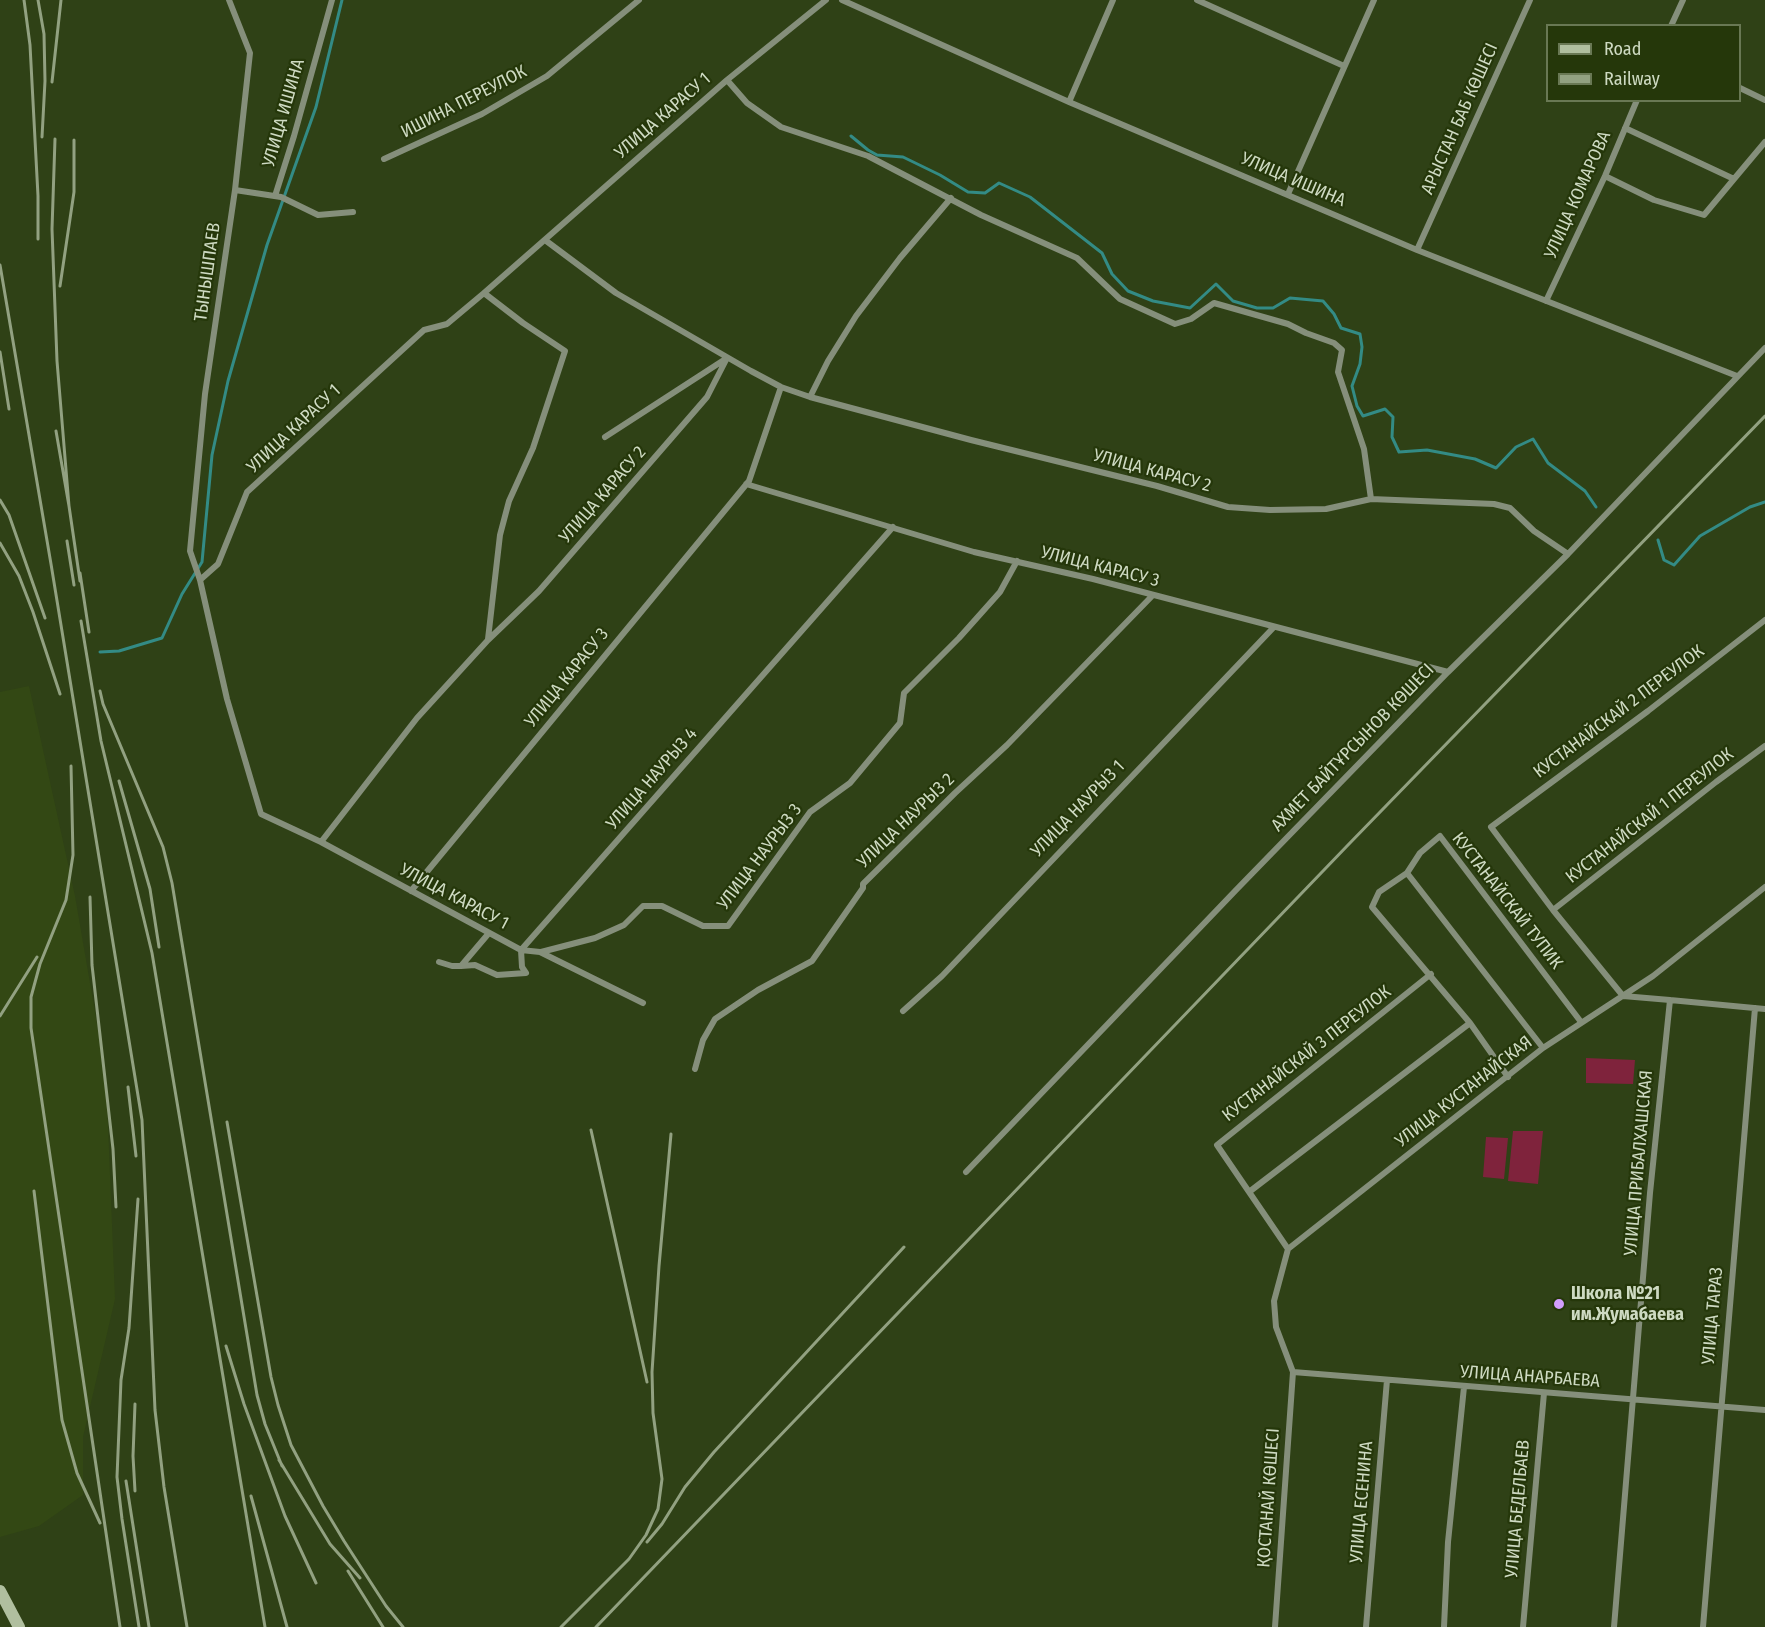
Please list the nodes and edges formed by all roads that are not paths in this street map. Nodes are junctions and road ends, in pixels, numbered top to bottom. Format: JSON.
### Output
{"nodes":[{"id":1,"x":230,"y":0,"type":"edge"},
{"id":2,"x":332,"y":0,"type":"edge"},
{"id":3,"x":639,"y":0,"type":"edge"},
{"id":4,"x":826,"y":0,"type":"edge"},
{"id":5,"x":842,"y":0,"type":"edge"},
{"id":6,"x":1113,"y":0,"type":"edge"},
{"id":7,"x":1197,"y":0,"type":"edge"},
{"id":8,"x":1374,"y":0,"type":"edge"},
{"id":9,"x":1530,"y":0,"type":"edge"},
{"id":10,"x":1683,"y":0,"type":"edge"},
{"id":11,"x":1672,"y":24,"type":"edge"},
{"id":12,"x":1344,"y":66,"type":"junction"},
{"id":13,"x":728,"y":80,"type":"junction"},
{"id":14,"x":1741,"y":88,"type":"edge"},
{"id":15,"x":1765,"y":100,"type":"edge"},
{"id":16,"x":1069,"y":102,"type":"junction"},
{"id":17,"x":1636,"y":102,"type":"edge"},
{"id":18,"x":1625,"y":128,"type":"junction"},
{"id":19,"x":1765,"y":142,"type":"edge"},
{"id":20,"x":384,"y":159,"type":"dead end"},
{"id":21,"x":1605,"y":176,"type":"junction"},
{"id":22,"x":1734,"y":179,"type":"junction"},
{"id":23,"x":235,"y":190,"type":"junction"},
{"id":24,"x":1288,"y":194,"type":"junction"},
{"id":25,"x":278,"y":196,"type":"junction"},
{"id":26,"x":951,"y":198,"type":"junction"},
{"id":27,"x":353,"y":212,"type":"dead end"},
{"id":28,"x":545,"y":240,"type":"junction"},
{"id":29,"x":1417,"y":250,"type":"junction"},
{"id":30,"x":484,"y":293,"type":"junction"},
{"id":31,"x":1546,"y":301,"type":"junction"},
{"id":32,"x":1765,"y":348,"type":"edge"},
{"id":33,"x":727,"y":358,"type":"junction"},
{"id":34,"x":1737,"y":376,"type":"junction"},
{"id":35,"x":781,"y":387,"type":"junction"},
{"id":36,"x":810,"y":397,"type":"junction"},
{"id":37,"x":605,"y":437,"type":"dead end"},
{"id":38,"x":746,"y":484,"type":"junction"},
{"id":39,"x":1371,"y":499,"type":"junction"},
{"id":40,"x":893,"y":527,"type":"junction"},
{"id":41,"x":1568,"y":554,"type":"junction"},
{"id":42,"x":1017,"y":561,"type":"junction"},
{"id":43,"x":200,"y":580,"type":"junction"},
{"id":44,"x":1153,"y":596,"type":"junction"},
{"id":45,"x":1765,"y":620,"type":"edge"},
{"id":46,"x":1274,"y":627,"type":"junction"},
{"id":47,"x":488,"y":640,"type":"junction"},
{"id":48,"x":1448,"y":672,"type":"junction"},
{"id":49,"x":1765,"y":746,"type":"edge"},
{"id":50,"x":1491,"y":827,"type":"joint"},
{"id":51,"x":321,"y":842,"type":"junction"},
{"id":52,"x":1407,"y":873,"type":"junction"},
{"id":53,"x":1765,"y":887,"type":"edge"},
{"id":54,"x":411,"y":891,"type":"junction"},
{"id":55,"x":1553,"y":910,"type":"junction"},
{"id":56,"x":489,"y":933,"type":"junction"},
{"id":57,"x":521,"y":950,"type":"junction"},
{"id":58,"x":540,"y":952,"type":"junction"},
{"id":59,"x":439,"y":962,"type":"dead end"},
{"id":60,"x":461,"y":966,"type":"junction"},
{"id":61,"x":1431,"y":974,"type":"junction"},
{"id":62,"x":1623,"y":996,"type":"junction"},
{"id":63,"x":1670,"y":1000,"type":"junction"},
{"id":64,"x":643,"y":1003,"type":"dead end"},
{"id":65,"x":1755,"y":1008,"type":"junction"},
{"id":66,"x":1765,"y":1009,"type":"edge"},
{"id":67,"x":903,"y":1011,"type":"dead end"},
{"id":68,"x":1581,"y":1022,"type":"junction"},
{"id":69,"x":1470,"y":1023,"type":"junction"},
{"id":70,"x":1544,"y":1048,"type":"junction"},
{"id":71,"x":694,"y":1069,"type":"dead end"},
{"id":72,"x":1508,"y":1077,"type":"junction"},
{"id":73,"x":966,"y":1172,"type":"dead end"},
{"id":74,"x":1249,"y":1192,"type":"junction"},
{"id":75,"x":1288,"y":1250,"type":"junction"},
{"id":76,"x":1293,"y":1372,"type":"junction"},
{"id":77,"x":1387,"y":1380,"type":"junction"},
{"id":78,"x":1464,"y":1387,"type":"junction"},
{"id":79,"x":1544,"y":1393,"type":"junction"},
{"id":80,"x":1634,"y":1399,"type":"junction"},
{"id":81,"x":1720,"y":1407,"type":"junction"},
{"id":82,"x":1765,"y":1410,"type":"edge"},
{"id":83,"x":0,"y":1591,"type":"edge"},
{"id":84,"x":19,"y":1627,"type":"edge"},
{"id":85,"x":1275,"y":1627,"type":"edge"},
{"id":86,"x":1366,"y":1627,"type":"edge"},
{"id":87,"x":1444,"y":1627,"type":"edge"},
{"id":88,"x":1523,"y":1627,"type":"edge"},
{"id":89,"x":1614,"y":1627,"type":"edge"},
{"id":90,"x":1703,"y":1627,"type":"edge"}],
"edges":[{"from":1,"to":23,"type":"street","name":"ТЫНЫШПАЕВ"},
{"from":2,"to":25,"type":"street","name":"УЛИЦА ИШИНА"},
{"from":3,"to":20,"type":"street","name":"ИШИНА ПЕРЕУЛОК"},
{"from":4,"to":13,"type":"street","name":"УЛИЦА КАРАСУ 1"},
{"from":5,"to":16,"type":"street","name":"УЛИЦА ИШИНА"},
{"from":6,"to":16,"type":"street"},
{"from":7,"to":12,"type":"street"},
{"from":8,"to":12,"type":"street"},
{"from":9,"to":29,"type":"street","name":"АРЫСТАН БАБ КӨШЕСІ"},
{"from":10,"to":11,"type":"street"},
{"from":12,"to":24,"type":"street"},
{"from":13,"to":26,"type":"street","name":"УЛИЦА КАРАСУ 1"},
{"from":13,"to":28,"type":"street","name":"УЛИЦА КАРАСУ 1"},
{"from":14,"to":15,"type":"street"},
{"from":16,"to":24,"type":"street","name":"УЛИЦА ИШИНА"},
{"from":17,"to":18,"type":"street","name":"УЛИЦА КОМАРОВА"},
{"from":18,"to":21,"type":"street","name":"УЛИЦА КОМАРОВА"},
{"from":18,"to":22,"type":"street"},
{"from":19,"to":22,"type":"street"},
{"from":21,"to":22,"type":"street"},
{"from":21,"to":31,"type":"street","name":"УЛИЦА КОМАРОВА"},
{"from":23,"to":25,"type":"street","name":"УЛИЦА ИШИНА"},
{"from":23,"to":43,"type":"street","name":"ТЫНЫШПАЕВ"},
{"from":24,"to":29,"type":"street","name":"УЛИЦА ИШИНА"},
{"from":25,"to":27,"type":"street"},
{"from":26,"to":36,"type":"street"},
{"from":26,"to":39,"type":"street","name":"УЛИЦА КАРАСУ 1"},
{"from":28,"to":30,"type":"street","name":"УЛИЦА КАРАСУ 1"},
{"from":28,"to":33,"type":"street","name":"УЛИЦА КАРАСУ 2"},
{"from":29,"to":31,"type":"street","name":"УЛИЦА ИШИНА"},
{"from":30,"to":43,"type":"street","name":"УЛИЦА КАРАСУ 1"},
{"from":30,"to":47,"type":"street"},
{"from":31,"to":34,"type":"street","name":"УЛИЦА ИШИНА"},
{"from":32,"to":34,"type":"street","name":"АХМЕТ БАЙТҰРСЫНОВ КӨШЕСІ"},
{"from":33,"to":35,"type":"street","name":"УЛИЦА КАРАСУ 2"},
{"from":33,"to":37,"type":"street","name":"УЛИЦА КАРАСУ 2"},
{"from":33,"to":47,"type":"street","name":"УЛИЦА КАРАСУ 2"},
{"from":34,"to":41,"type":"street","name":"АХМЕТ БАЙТҰРСЫНОВ КӨШЕСІ"},
{"from":35,"to":36,"type":"street","name":"УЛИЦА КАРАСУ 2"},
{"from":35,"to":38,"type":"street","name":"УЛИЦА КАРАСУ 3"},
{"from":36,"to":39,"type":"street","name":"УЛИЦА КАРАСУ 2"},
{"from":38,"to":40,"type":"street","name":"УЛИЦА КАРАСУ 3"},
{"from":38,"to":54,"type":"street","name":"УЛИЦА КАРАСУ 3"},
{"from":39,"to":41,"type":"street","name":"УЛИЦА КАРАСУ 2"},
{"from":40,"to":42,"type":"street","name":"УЛИЦА КАРАСУ 3"},
{"from":40,"to":57,"type":"street","name":"УЛИЦА НАУРЫЗ 4"},
{"from":41,"to":48,"type":"street","name":"АХМЕТ БАЙТҰРСЫНОВ КӨШЕСІ"},
{"from":42,"to":44,"type":"street","name":"УЛИЦА КАРАСУ 3"},
{"from":42,"to":58,"type":"street","name":"УЛИЦА НАУРЫЗ 3"},
{"from":43,"to":51,"type":"street","name":"УЛИЦА КАРАСУ 1"},
{"from":44,"to":46,"type":"street","name":"УЛИЦА КАРАСУ 3"},
{"from":44,"to":71,"type":"street","name":"УЛИЦА НАУРЫЗ 2"},
{"from":45,"to":50,"type":"street","name":"КУСТАНАЙСКАЙ 2 ПЕРЕУЛОК"},
{"from":46,"to":48,"type":"street","name":"УЛИЦА КАРАСУ 3"},
{"from":46,"to":67,"type":"street","name":"УЛИЦА НАУРЫЗ 1"},
{"from":47,"to":51,"type":"street","name":"УЛИЦА КАРАСУ 2"},
{"from":48,"to":73,"type":"street","name":"АХМЕТ БАЙТҰРСЫНОВ КӨШЕСІ"},
{"from":49,"to":55,"type":"street","name":"КУСТАНАЙСКАЙ 1 ПЕРЕУЛОК"},
{"from":50,"to":55,"type":"street","name":"КУСТАНАЙСКАЙ ТУПИК"},
{"from":51,"to":54,"type":"street","name":"УЛИЦА КАРАСУ 1"},
{"from":52,"to":61,"type":"street","name":"КУСТАНАЙСКАЙ ТУПИК"},
{"from":52,"to":68,"type":"street","name":"КУСТАНАЙСКАЙ ТУПИК"},
{"from":52,"to":70,"type":"street"},
{"from":53,"to":62,"type":"street","name":"УЛИЦА КУСТАНАЙСКАЯ"},
{"from":54,"to":56,"type":"street","name":"УЛИЦА КАРАСУ 1"},
{"from":55,"to":62,"type":"street","name":"КУСТАНАЙСКАЙ ТУПИК"},
{"from":56,"to":57,"type":"street","name":"УЛИЦА КАРАСУ 1"},
{"from":56,"to":60,"type":"street"},
{"from":57,"to":58,"type":"street"},
{"from":57,"to":60,"type":"street","name":"УЛИЦА КАРАСУ 1"},
{"from":58,"to":64,"type":"street"},
{"from":59,"to":60,"type":"street"},
{"from":61,"to":69,"type":"street","name":"КУСТАНАЙСКАЙ ТУПИК"},
{"from":61,"to":74,"type":"street","name":"КУСТАНАЙСКАЙ 3 ПЕРЕУЛОК"},
{"from":62,"to":63,"type":"street"},
{"from":62,"to":68,"type":"street","name":"УЛИЦА КУСТАНАЙСКАЯ"},
{"from":63,"to":65,"type":"street"},
{"from":63,"to":80,"type":"street","name":"УЛИЦА ПРИБАЛХАШСКАЯ"},
{"from":65,"to":66,"type":"street"},
{"from":65,"to":81,"type":"street","name":"УЛИЦА ТАРАЗ"},
{"from":68,"to":70,"type":"street","name":"УЛИЦА КУСТАНАЙСКАЯ"},
{"from":69,"to":72,"type":"street","name":"КУСТАНАЙСКАЙ ТУПИК"},
{"from":69,"to":74,"type":"street"},
{"from":70,"to":72,"type":"street","name":"УЛИЦА КУСТАНАЙСКАЯ"},
{"from":72,"to":75,"type":"street","name":"УЛИЦА КУСТАНАЙСКАЯ"},
{"from":74,"to":75,"type":"street","name":"КУСТАНАЙСКАЙ 3 ПЕРЕУЛОК"},
{"from":75,"to":76,"type":"street"},
{"from":76,"to":77,"type":"street","name":"УЛИЦА АНАРБАЕВА"},
{"from":76,"to":85,"type":"street","name":"ҚОСТАНАЙ КӨШЕСІ"},
{"from":77,"to":78,"type":"street","name":"УЛИЦА АНАРБАЕВА"},
{"from":77,"to":86,"type":"street","name":"УЛИЦА ЕСЕНИНА"},
{"from":78,"to":79,"type":"street","name":"УЛИЦА АНАРБАЕВА"},
{"from":78,"to":87,"type":"street"},
{"from":79,"to":80,"type":"street","name":"УЛИЦА АНАРБАЕВА"},
{"from":79,"to":88,"type":"street","name":"УЛИЦА БЕДЕЛБАЕВ"},
{"from":80,"to":81,"type":"street","name":"УЛИЦА АНАРБАЕВА"},
{"from":80,"to":89,"type":"street","name":"УЛИЦА ПРИБАЛХАШСКАЯ"},
{"from":81,"to":82,"type":"street","name":"УЛИЦА АНАРБАЕВА"},
{"from":81,"to":90,"type":"street","name":"УЛИЦА ТАРАЗ"},
{"from":83,"to":84,"type":"main road"}]}
